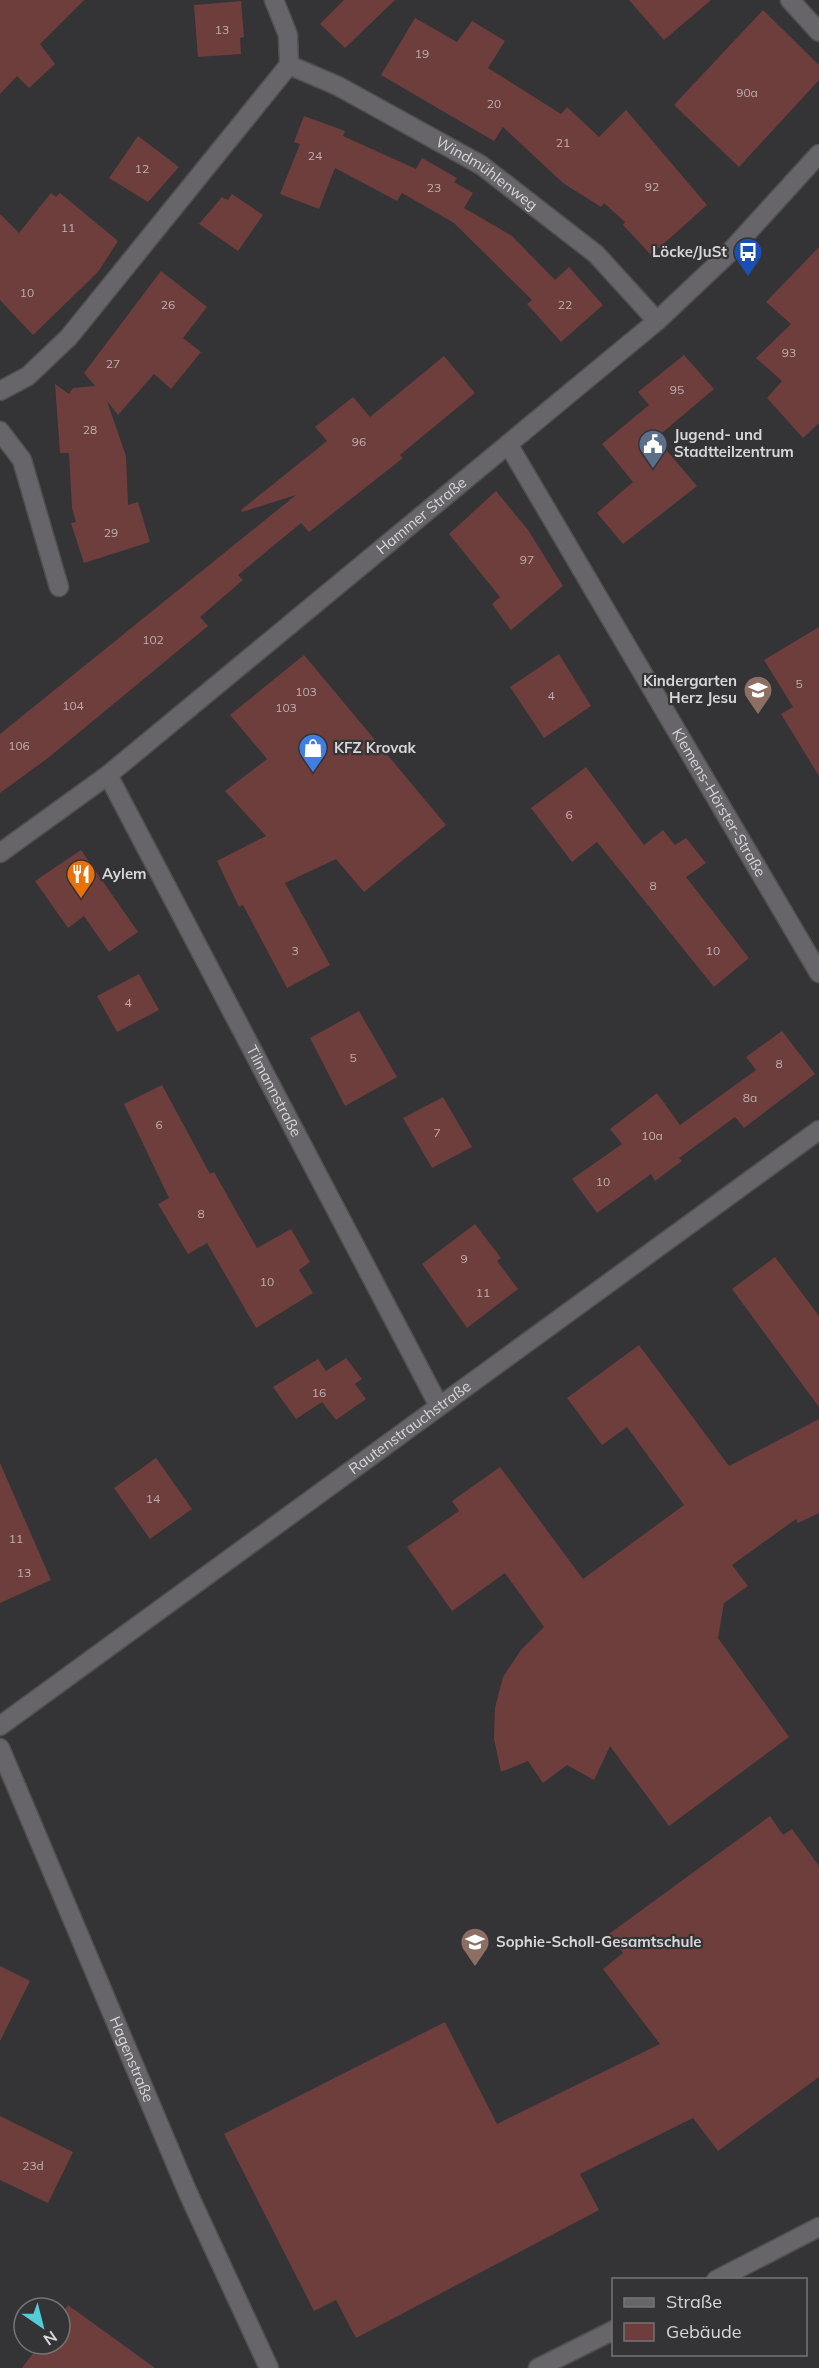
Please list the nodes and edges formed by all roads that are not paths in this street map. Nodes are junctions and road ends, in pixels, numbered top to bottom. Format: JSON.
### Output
{"nodes":[{"id":1,"x":274,"y":0,"type":"edge"},
{"id":2,"x":790,"y":0,"type":"edge"},
{"id":3,"x":819,"y":32,"type":"edge"},
{"id":4,"x":289,"y":64,"type":"junction"},
{"id":5,"x":819,"y":154,"type":"edge"},
{"id":6,"x":657,"y":321,"type":"junction"},
{"id":7,"x":0,"y":391,"type":"edge"},
{"id":8,"x":0,"y":431,"type":"edge"},
{"id":9,"x":508,"y":444,"type":"junction"},
{"id":10,"x":59,"y":587,"type":"dead end"},
{"id":11,"x":108,"y":775,"type":"junction"},
{"id":12,"x":0,"y":853,"type":"edge"},
{"id":13,"x":819,"y":973,"type":"edge"},
{"id":14,"x":819,"y":1130,"type":"edge"},
{"id":15,"x":439,"y":1406,"type":"junction"},
{"id":16,"x":0,"y":1726,"type":"edge"},
{"id":17,"x":0,"y":1748,"type":"edge"},
{"id":18,"x":819,"y":2228,"type":"edge"},
{"id":19,"x":720,"y":2278,"type":"edge"},
{"id":20,"x":612,"y":2331,"type":"edge"},
{"id":21,"x":269,"y":2368,"type":"edge"},
{"id":22,"x":538,"y":2368,"type":"edge"}],
"edges":[{"from":1,"to":4,"type":"street"},
{"from":2,"to":3,"type":"street"},
{"from":4,"to":6,"type":"street","name":"Windmühlenweg"},
{"from":4,"to":7,"type":"street"},
{"from":5,"to":6,"type":"street","name":"Hammer Straße"},
{"from":6,"to":9,"type":"street","name":"Hammer Straße"},
{"from":8,"to":10,"type":"street"},
{"from":9,"to":11,"type":"street","name":"Hammer Straße"},
{"from":9,"to":13,"type":"street","name":"Klemens-Hörster-Straße"},
{"from":11,"to":12,"type":"street","name":"Hammer Straße"},
{"from":11,"to":15,"type":"street","name":"Tilmannstraße"},
{"from":14,"to":15,"type":"street","name":"Rautenstrauchstraße"},
{"from":15,"to":16,"type":"street","name":"Rautenstrauchstraße"},
{"from":17,"to":21,"type":"street","name":"Hagenstraße"},
{"from":18,"to":19,"type":"street"},
{"from":20,"to":22,"type":"street"}]}
